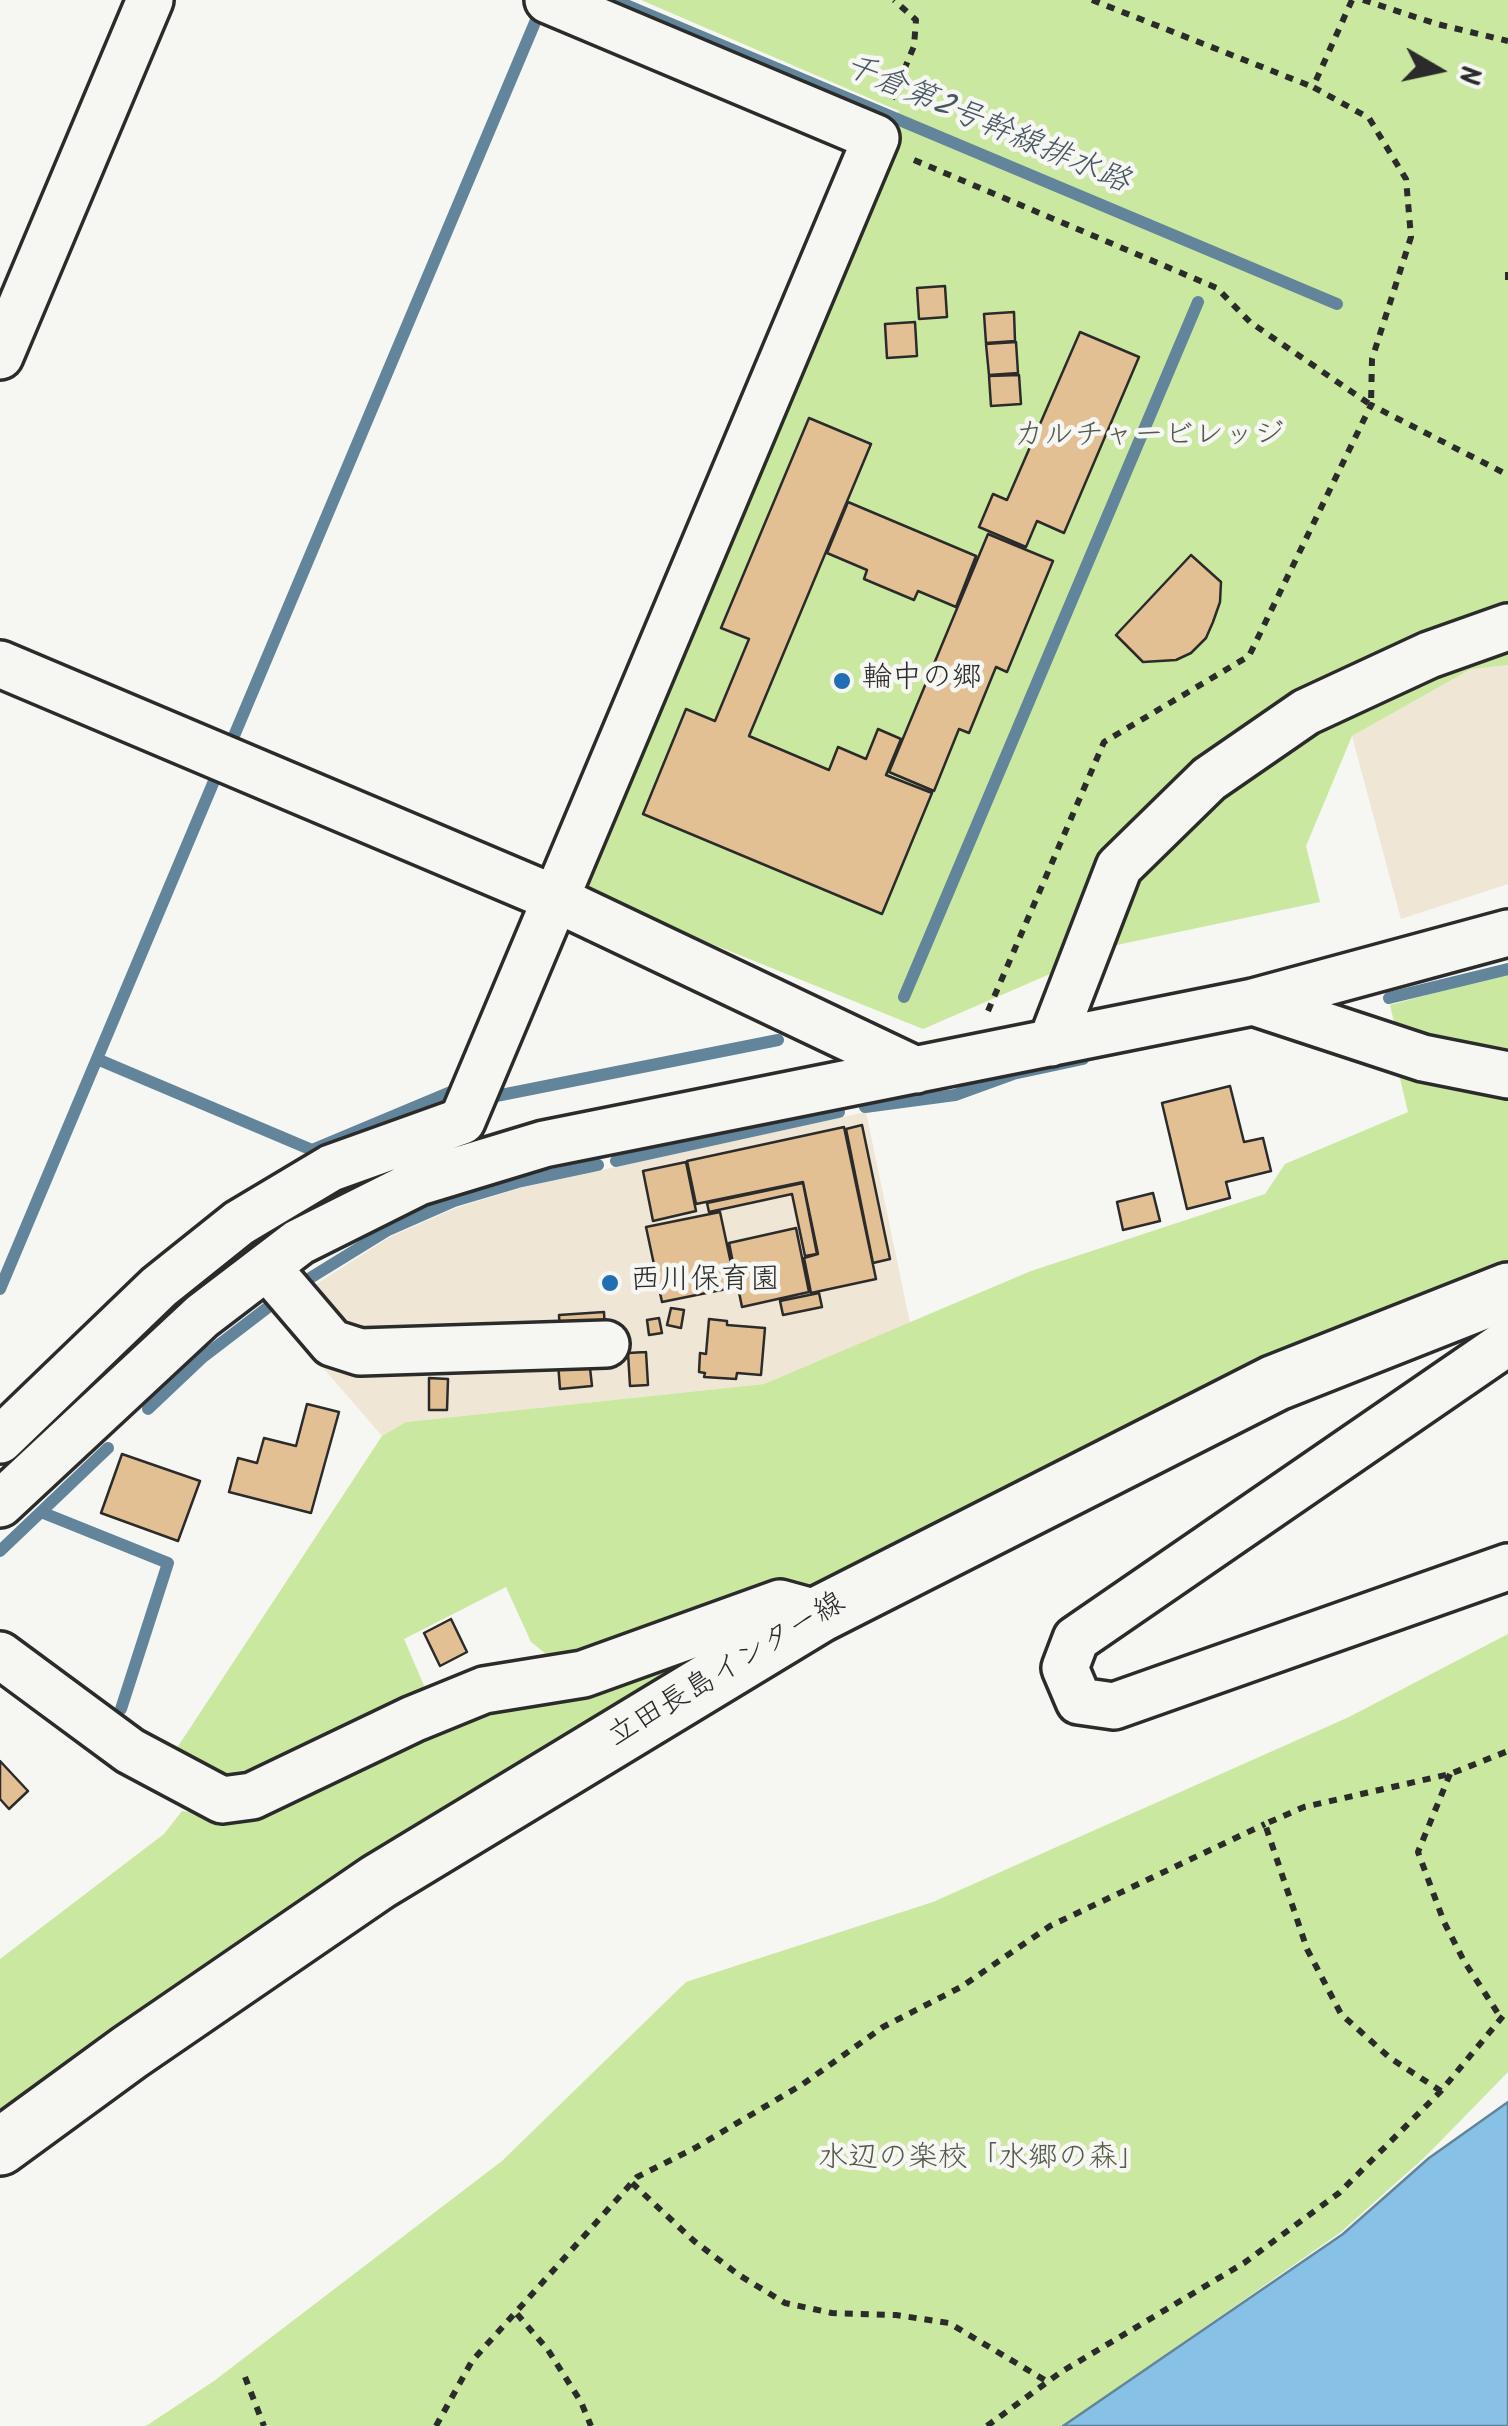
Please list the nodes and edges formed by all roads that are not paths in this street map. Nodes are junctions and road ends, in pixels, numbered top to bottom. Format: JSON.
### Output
{"nodes":[{"id":1,"x":150,"y":0,"type":"edge"},
{"id":2,"x":548,"y":0,"type":"edge"},
{"id":3,"x":0,"y":356,"type":"edge"},
{"id":4,"x":1508,"y":627,"type":"edge"},
{"id":5,"x":0,"y":664,"type":"edge"},
{"id":6,"x":556,"y":899,"type":"junction"},
{"id":7,"x":1508,"y":932,"type":"edge"},
{"id":8,"x":1253,"y":1002,"type":"junction"},
{"id":9,"x":1050,"y":1043,"type":"junction"},
{"id":10,"x":916,"y":1070,"type":"junction"},
{"id":11,"x":1508,"y":1075,"type":"edge"},
{"id":12,"x":267,"y":1266,"type":"junction"},
{"id":13,"x":1508,"y":1291,"type":"edge"},
{"id":14,"x":1508,"y":1342,"type":"edge"},
{"id":15,"x":606,"y":1344,"type":"dead end"},
{"id":16,"x":0,"y":1440,"type":"edge"},
{"id":17,"x":0,"y":1504,"type":"edge"},
{"id":18,"x":1508,"y":1567,"type":"edge"},
{"id":19,"x":820,"y":1614,"type":"junction"},
{"id":20,"x":0,"y":1655,"type":"edge"},
{"id":21,"x":0,"y":2146,"type":"edge"}],
"edges":[{"from":1,"to":3,"type":"street"},
{"from":2,"to":6,"type":"street"},
{"from":4,"to":9,"type":"street"},
{"from":5,"to":6,"type":"street"},
{"from":6,"to":10,"type":"street"},
{"from":6,"to":16,"type":"street"},
{"from":7,"to":8,"type":"street"},
{"from":8,"to":9,"type":"street"},
{"from":8,"to":11,"type":"street"},
{"from":9,"to":10,"type":"street"},
{"from":10,"to":12,"type":"street"},
{"from":12,"to":15,"type":"street"},
{"from":12,"to":17,"type":"street"},
{"from":13,"to":19,"type":"main road","name":"立田長島インター線"},
{"from":14,"to":18,"type":"street"},
{"from":19,"to":20,"type":"street"},
{"from":19,"to":21,"type":"main road","name":"立田長島インター線"}]}
